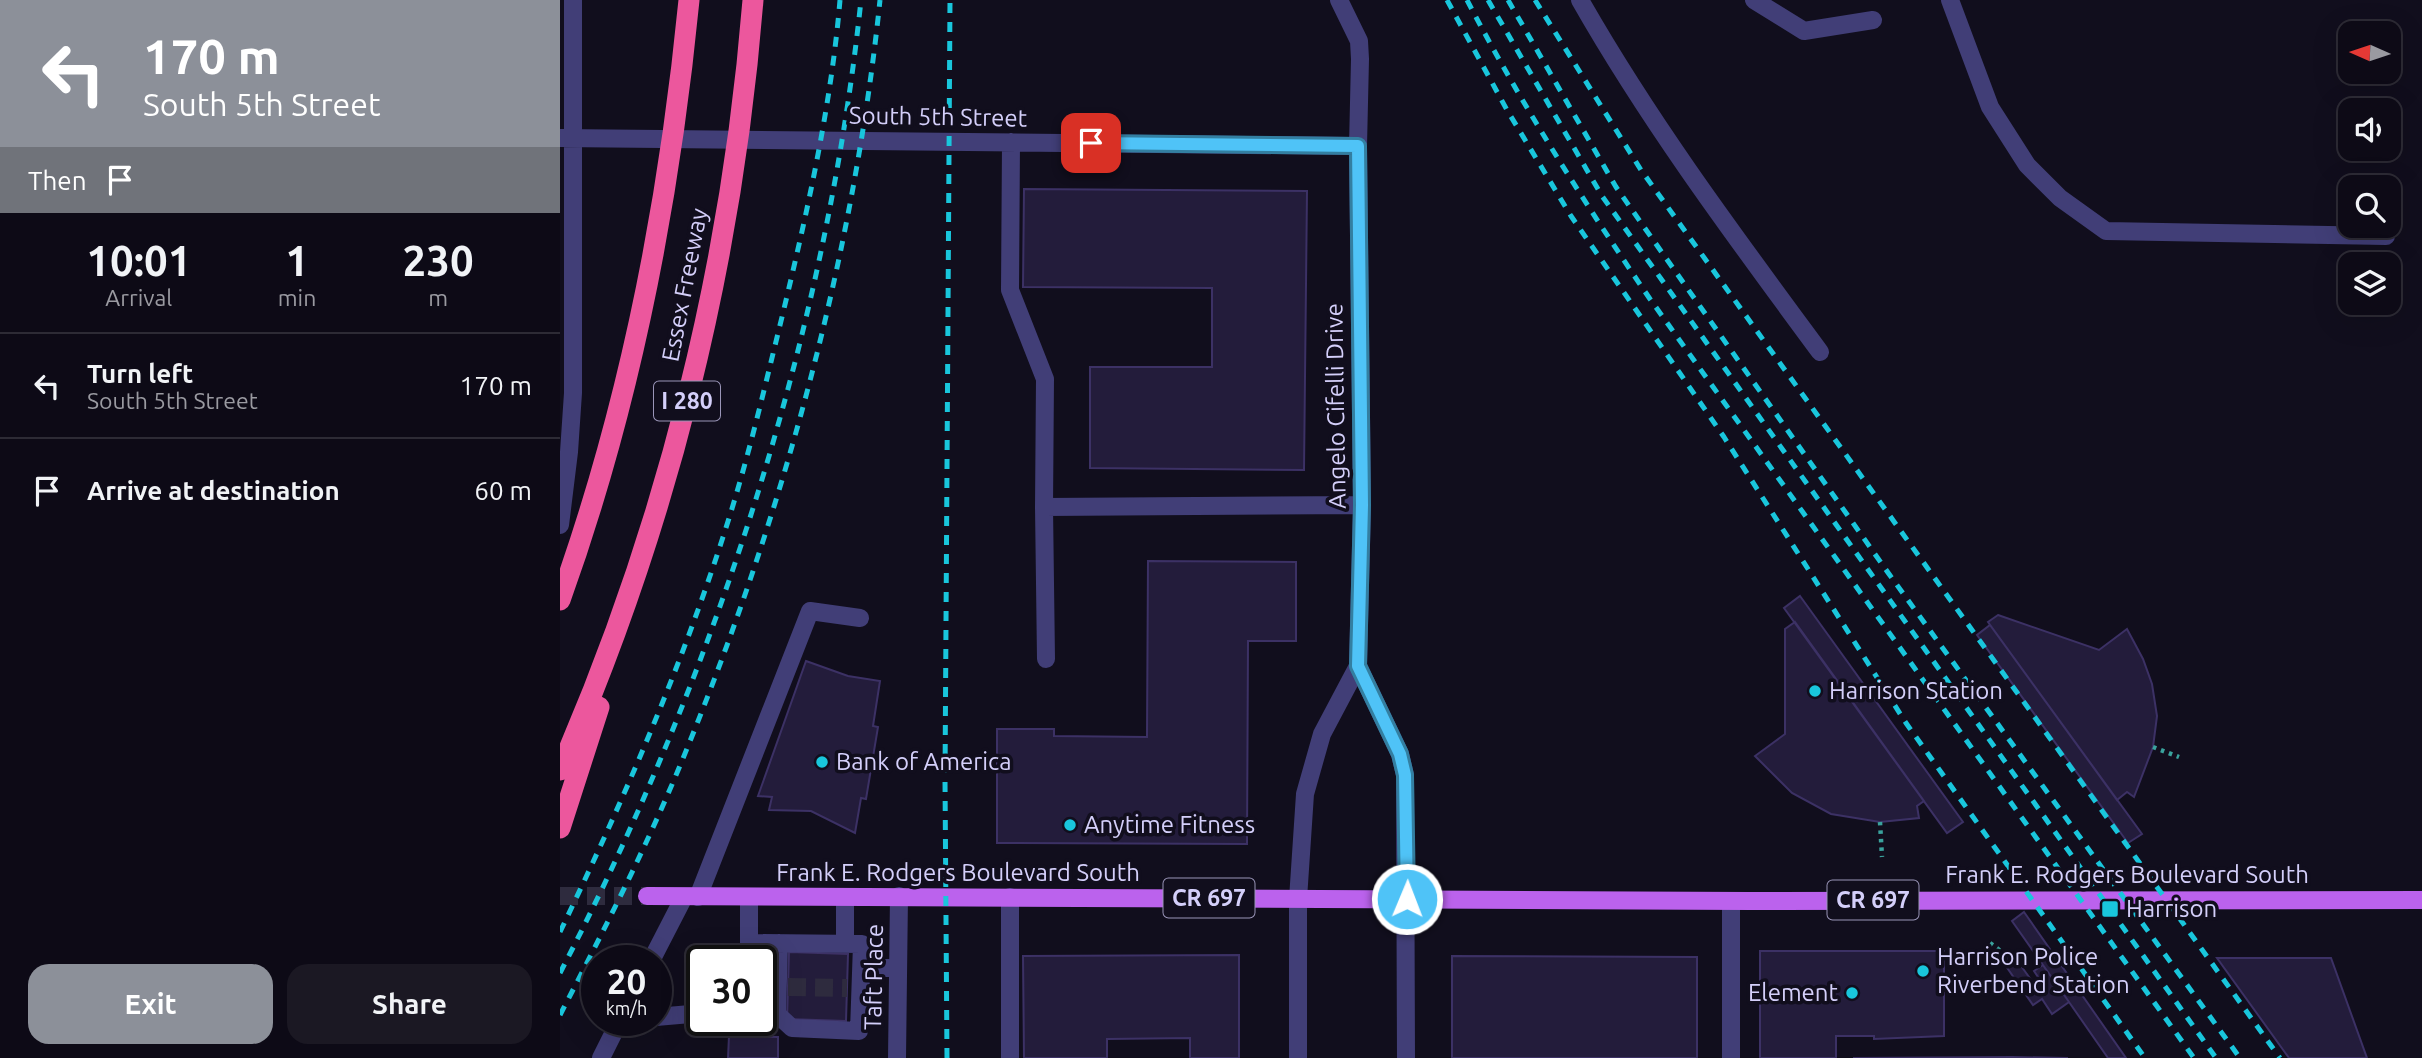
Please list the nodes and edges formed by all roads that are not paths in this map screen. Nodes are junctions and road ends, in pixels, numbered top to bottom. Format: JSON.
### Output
{"nodes":[{"id":1,"x":573,"y":0,"type":"edge"},
{"id":2,"x":689,"y":0,"type":"edge"},
{"id":3,"x":1339,"y":0,"type":"edge"},
{"id":4,"x":1580,"y":0,"type":"edge"},
{"id":5,"x":1754,"y":0,"type":"edge"},
{"id":6,"x":1950,"y":0,"type":"edge"},
{"id":7,"x":752,"y":8,"type":"edge"},
{"id":8,"x":1873,"y":20,"type":"dead end"},
{"id":9,"x":566,"y":138,"type":"edge"},
{"id":10,"x":1011,"y":142,"type":"junction"},
{"id":11,"x":1358,"y":146,"type":"junction"},
{"id":12,"x":2338,"y":235,"type":"edge"},
{"id":13,"x":1820,"y":352,"type":"dead end"},
{"id":14,"x":566,"y":353,"type":"edge"},
{"id":15,"x":1362,"y":505,"type":"junction"},
{"id":16,"x":1044,"y":507,"type":"junction"},
{"id":17,"x":560,"y":525,"type":"edge"},
{"id":18,"x":633,"y":583,"type":"junction"},
{"id":19,"x":560,"y":600,"type":"edge"},
{"id":20,"x":860,"y":618,"type":"dead end"},
{"id":21,"x":1046,"y":659,"type":"dead end"},
{"id":22,"x":1358,"y":666,"type":"junction"},
{"id":23,"x":560,"y":770,"type":"edge"},
{"id":24,"x":560,"y":828,"type":"edge"},
{"id":25,"x":647,"y":896,"type":"tunnel mouth"},
{"id":26,"x":899,"y":896,"type":"junction"},
{"id":27,"x":691,"y":897,"type":"junction"},
{"id":28,"x":749,"y":897,"type":"junction"},
{"id":29,"x":845,"y":897,"type":"junction"},
{"id":30,"x":1010,"y":897,"type":"junction"},
{"id":31,"x":1298,"y":899,"type":"junction"},
{"id":32,"x":1407,"y":899,"type":"junction"},
{"id":33,"x":2422,"y":900,"type":"edge"},
{"id":34,"x":1739,"y":901,"type":"junction"},
{"id":35,"x":779,"y":943,"type":"junction"},
{"id":36,"x":845,"y":943,"type":"junction"},
{"id":37,"x":661,"y":945,"type":"edge"},
{"id":38,"x":862,"y":968,"type":"junction"},
{"id":39,"x":898,"y":968,"type":"junction"},
{"id":40,"x":777,"y":998,"type":"edge"},
{"id":41,"x":777,"y":1019,"type":"edge"},
{"id":42,"x":612,"y":1036,"type":"edge"},
{"id":43,"x":601,"y":1058,"type":"edge"},
{"id":44,"x":897,"y":1058,"type":"edge"},
{"id":45,"x":1010,"y":1058,"type":"edge"},
{"id":46,"x":1298,"y":1058,"type":"edge"},
{"id":47,"x":1406,"y":1058,"type":"edge"},
{"id":48,"x":1731,"y":1058,"type":"edge"}],
"edges":[{"from":1,"to":9,"type":"street"},
{"from":2,"to":19,"type":"highway","name":"Essex Freeway","number":"I 280"},
{"from":3,"to":11,"type":"street","name":"Angelo Cifelli Drive"},
{"from":4,"to":13,"type":"street"},
{"from":5,"to":8,"type":"street"},
{"from":6,"to":12,"type":"street"},
{"from":7,"to":18,"type":"highway","name":"Essex Freeway","number":"I 280"},
{"from":9,"to":10,"type":"street","name":"South 5th Street"},
{"from":9,"to":14,"type":"street"},
{"from":10,"to":11,"type":"street","name":"South 5th Street"},
{"from":10,"to":16,"type":"street"},
{"from":11,"to":15,"type":"street","name":"Angelo Cifelli Drive"},
{"from":14,"to":17,"type":"street"},
{"from":15,"to":16,"type":"street"},
{"from":15,"to":22,"type":"street","name":"Angelo Cifelli Drive"},
{"from":16,"to":21,"type":"street"},
{"from":18,"to":23,"type":"highway","name":"Essex Freeway","number":"I 280"},
{"from":18,"to":24,"type":"highway"},
{"from":20,"to":27,"type":"street"},
{"from":22,"to":31,"type":"street","name":"Angelo Cifelli Drive"},
{"from":22,"to":32,"type":"street","name":"Angelo Cifelli Drive"},
{"from":25,"to":27,"type":"main road","name":"Frank E. Rodgers Boulevard South","number":"CR 697"},
{"from":26,"to":29,"type":"main road","name":"Frank E. Rodgers Boulevard South","number":"CR 697"},
{"from":26,"to":30,"type":"main road","name":"Frank E. Rodgers Boulevard South","number":"CR 697"},
{"from":26,"to":39,"type":"street","name":"Taft Place"},
{"from":27,"to":28,"type":"main road","name":"Frank E. Rodgers Boulevard South","number":"CR 697"},
{"from":27,"to":37,"type":"street"},
{"from":28,"to":29,"type":"main road","name":"Frank E. Rodgers Boulevard South","number":"CR 697"},
{"from":28,"to":35,"type":"street"},
{"from":29,"to":36,"type":"street"},
{"from":30,"to":31,"type":"main road","name":"Frank E. Rodgers Boulevard South","number":"CR 697"},
{"from":30,"to":45,"type":"street"},
{"from":31,"to":32,"type":"main road","name":"Frank E. Rodgers Boulevard South","number":"CR 697"},
{"from":31,"to":46,"type":"street","name":"Angelo Cifelli Drive"},
{"from":32,"to":34,"type":"main road","name":"Frank E. Rodgers Boulevard South","number":"CR 697"},
{"from":32,"to":47,"type":"street","name":"Angelo Cifelli Drive"},
{"from":33,"to":34,"type":"main road","name":"Frank E. Rodgers Boulevard South","number":"CR 697"},
{"from":34,"to":48,"type":"street"},
{"from":35,"to":36,"type":"street"},
{"from":35,"to":40,"type":"street"},
{"from":36,"to":38,"type":"street"},
{"from":38,"to":39,"type":"street"},
{"from":38,"to":41,"type":"street"},
{"from":39,"to":44,"type":"street","name":"Taft Place"},
{"from":42,"to":43,"type":"street"}]}
